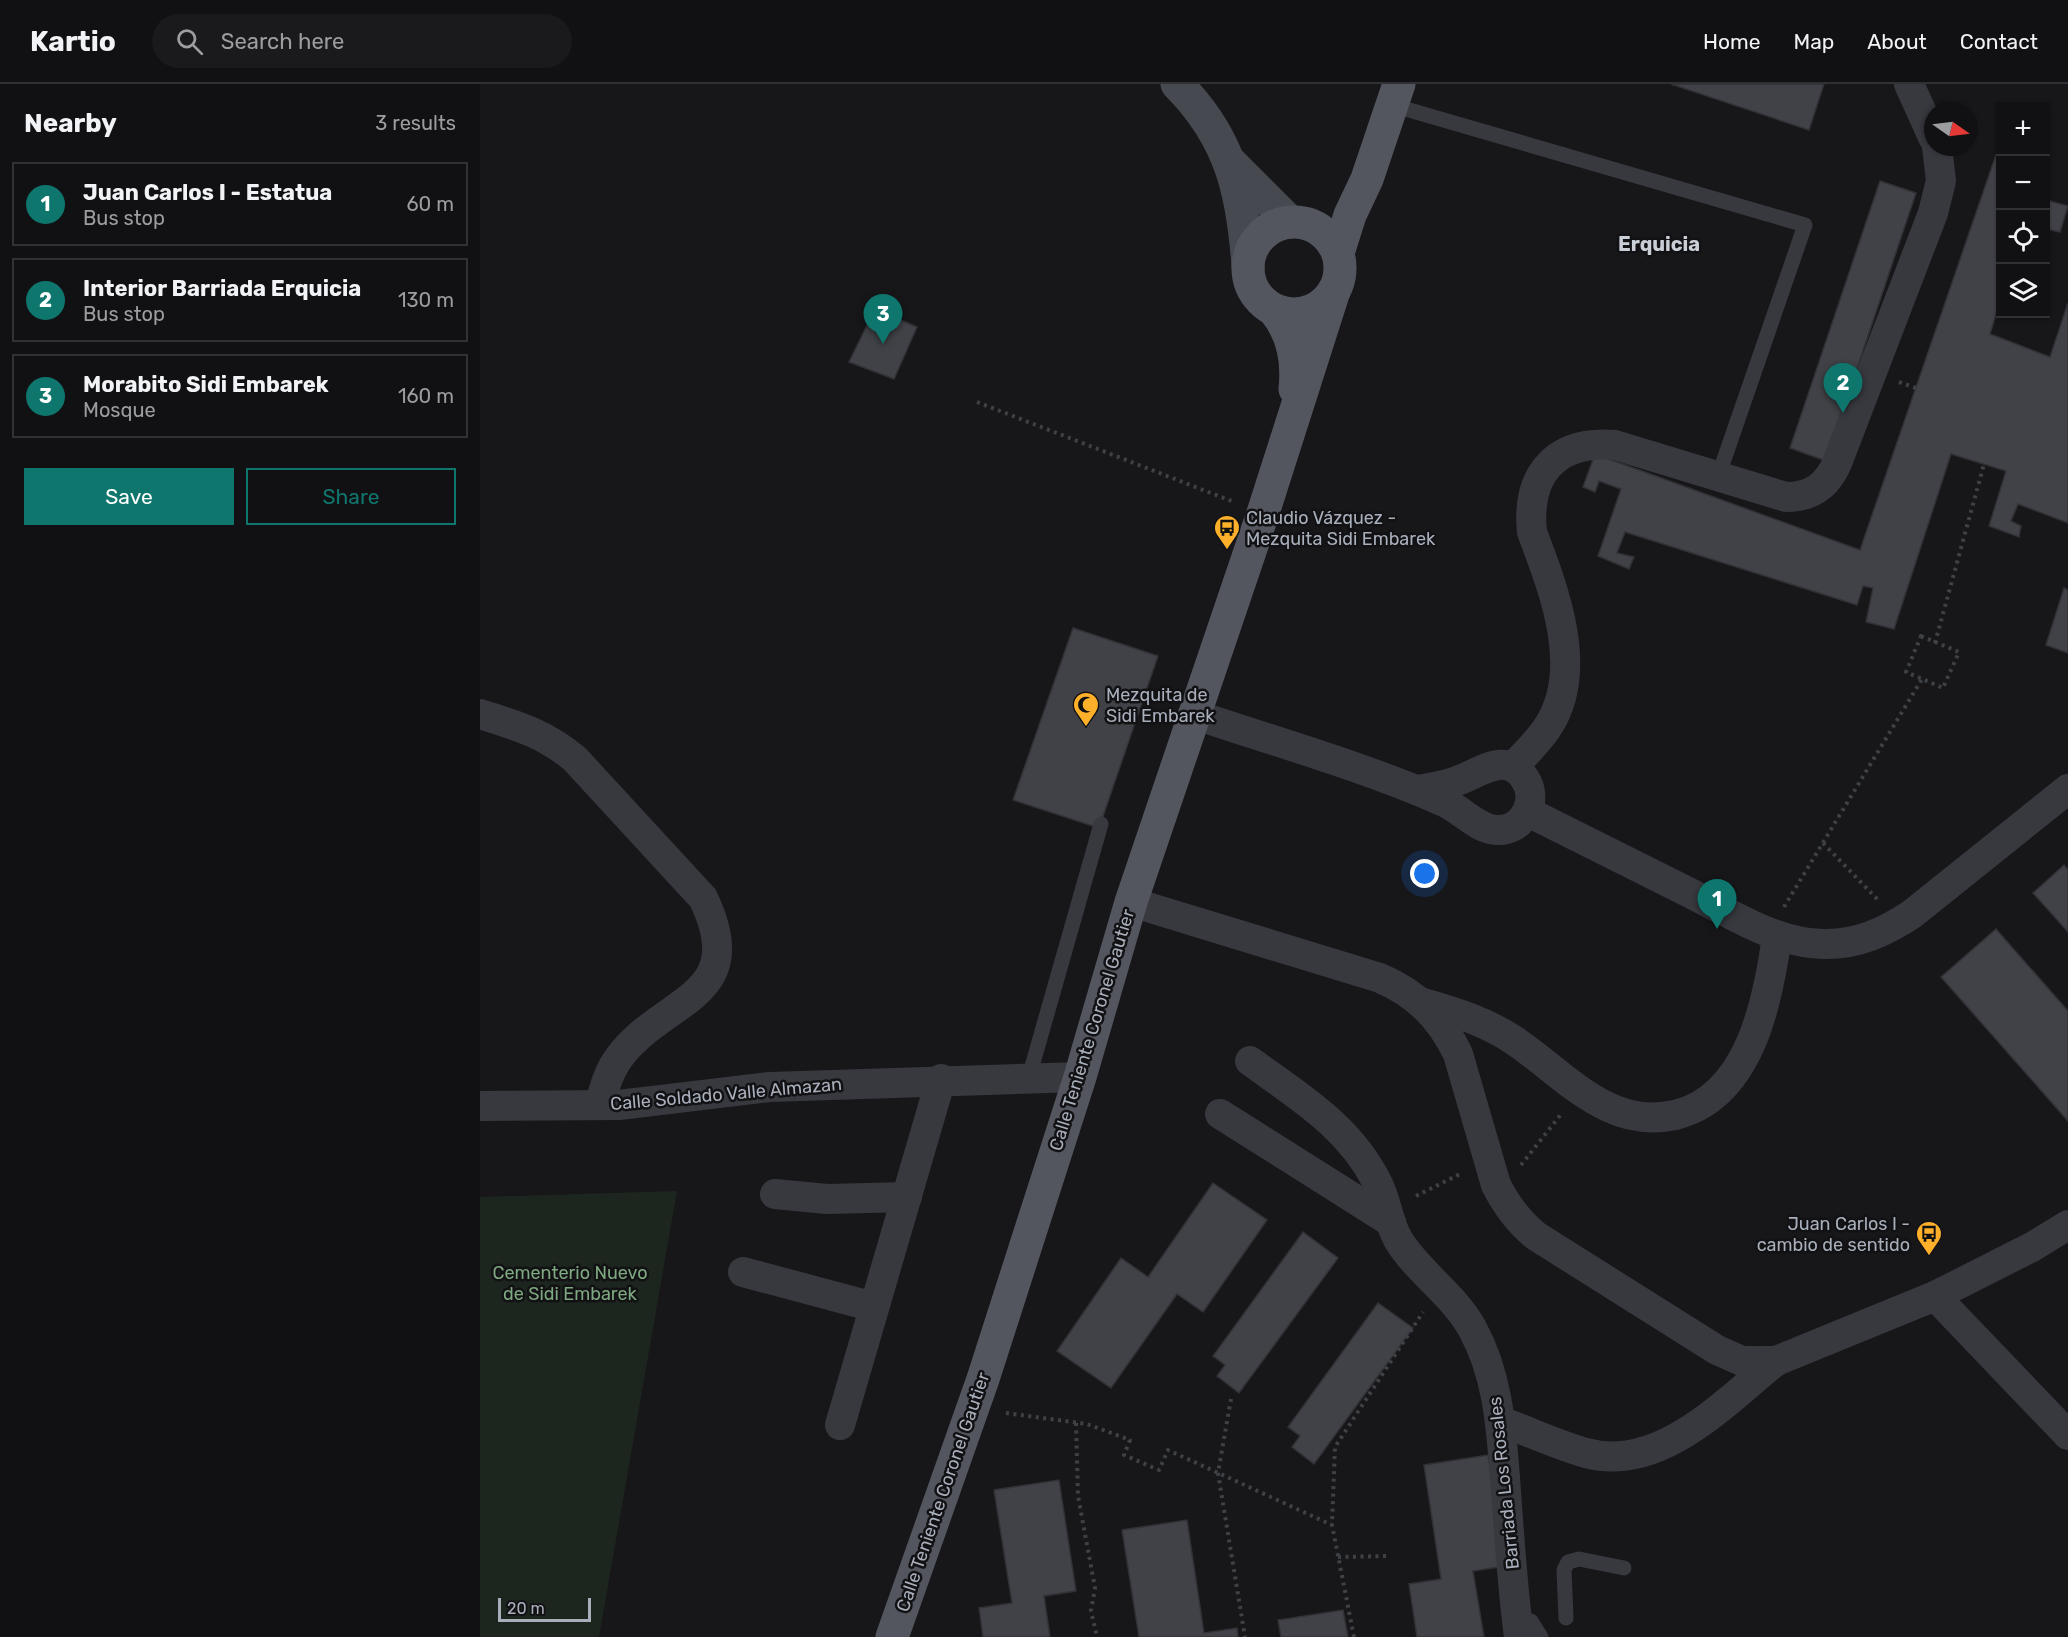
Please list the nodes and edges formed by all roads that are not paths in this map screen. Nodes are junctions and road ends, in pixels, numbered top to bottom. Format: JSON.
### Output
{"nodes":[{"id":1,"x":1177,"y":84,"type":"edge"},
{"id":2,"x":1909,"y":84,"type":"edge"},
{"id":3,"x":1396,"y":95,"type":"edge"},
{"id":4,"x":1924,"y":117,"type":"edge"},
{"id":5,"x":1938,"y":156,"type":"edge"},
{"id":6,"x":1231,"y":163,"type":"junction"},
{"id":7,"x":1367,"y":179,"type":"junction"},
{"id":8,"x":1298,"y":223,"type":"junction"},
{"id":9,"x":1338,"y":253,"type":"junction"},
{"id":10,"x":1248,"y":267,"type":"junction"},
{"id":11,"x":1334,"y":291,"type":"junction"},
{"id":12,"x":1274,"y":310,"type":"junction"},
{"id":13,"x":1292,"y":422,"type":"junction"},
{"id":14,"x":1718,"y":477,"type":"junction"},
{"id":15,"x":480,"y":714,"type":"edge"},
{"id":16,"x":1193,"y":714,"type":"junction"},
{"id":17,"x":1513,"y":767,"type":"junction"},
{"id":18,"x":1474,"y":775,"type":"junction"},
{"id":19,"x":2068,"y":789,"type":"edge"},
{"id":20,"x":1417,"y":790,"type":"junction"},
{"id":21,"x":1528,"y":812,"type":"junction"},
{"id":22,"x":1474,"y":820,"type":"junction"},
{"id":23,"x":1101,"y":824,"type":"dead end"},
{"id":24,"x":1131,"y":902,"type":"junction"},
{"id":25,"x":1779,"y":924,"type":"junction"},
{"id":26,"x":1423,"y":1003,"type":"junction"},
{"id":27,"x":1250,"y":1061,"type":"dead end"},
{"id":28,"x":1029,"y":1077,"type":"junction"},
{"id":29,"x":1080,"y":1077,"type":"junction"},
{"id":30,"x":941,"y":1079,"type":"junction"},
{"id":31,"x":600,"y":1105,"type":"junction"},
{"id":32,"x":480,"y":1107,"type":"edge"},
{"id":33,"x":1220,"y":1114,"type":"dead end"},
{"id":34,"x":775,"y":1194,"type":"dead end"},
{"id":35,"x":906,"y":1197,"type":"junction"},
{"id":36,"x":1390,"y":1222,"type":"junction"},
{"id":37,"x":2068,"y":1225,"type":"edge"},
{"id":38,"x":743,"y":1272,"type":"dead end"},
{"id":39,"x":1935,"y":1296,"type":"junction"},
{"id":40,"x":874,"y":1307,"type":"junction"},
{"id":41,"x":1776,"y":1361,"type":"junction"},
{"id":42,"x":1500,"y":1421,"type":"junction"},
{"id":43,"x":840,"y":1425,"type":"dead end"},
{"id":44,"x":2068,"y":1435,"type":"edge"},
{"id":45,"x":1624,"y":1568,"type":"dead end"},
{"id":46,"x":1566,"y":1618,"type":"dead end"},
{"id":47,"x":1525,"y":1629,"type":"edge"},
{"id":48,"x":892,"y":1637,"type":"edge"},
{"id":49,"x":1541,"y":1637,"type":"edge"}],
"edges":[{"from":1,"to":6,"type":"street"},
{"from":2,"to":4,"type":"street"},
{"from":3,"to":7,"type":"main road"},
{"from":3,"to":14,"type":"lane"},
{"from":5,"to":14,"type":"street"},
{"from":6,"to":8,"type":"street"},
{"from":6,"to":10,"type":"street"},
{"from":7,"to":8,"type":"main road"},
{"from":7,"to":9,"type":"main road"},
{"from":8,"to":9,"type":"main road"},
{"from":8,"to":10,"type":"main road"},
{"from":9,"to":11,"type":"main road"},
{"from":10,"to":12,"type":"main road"},
{"from":11,"to":12,"type":"main road"},
{"from":11,"to":13,"type":"main road","name":"Calle Teniente Coronel Gautier"},
{"from":12,"to":13,"type":"main road","name":"Calle Teniente Coronel Gautier"},
{"from":13,"to":16,"type":"main road","name":"Calle Teniente Coronel Gautier"},
{"from":14,"to":17,"type":"street"},
{"from":15,"to":31,"type":"street"},
{"from":16,"to":20,"type":"street"},
{"from":16,"to":24,"type":"main road","name":"Calle Teniente Coronel Gautier"},
{"from":17,"to":18,"type":"street"},
{"from":17,"to":21,"type":"street"},
{"from":18,"to":20,"type":"street"},
{"from":18,"to":22,"type":"street"},
{"from":19,"to":25,"type":"street"},
{"from":20,"to":22,"type":"street"},
{"from":21,"to":22,"type":"street"},
{"from":21,"to":25,"type":"street"},
{"from":23,"to":28,"type":"lane"},
{"from":24,"to":26,"type":"street"},
{"from":24,"to":29,"type":"main road","name":"Calle Teniente Coronel Gautier"},
{"from":25,"to":26,"type":"street"},
{"from":26,"to":41,"type":"street"},
{"from":27,"to":36,"type":"street","name":"Barriada Los Rosales"},
{"from":28,"to":29,"type":"street","name":"Calle Soldado Valle Almazan"},
{"from":28,"to":30,"type":"street","name":"Calle Soldado Valle Almazan"},
{"from":29,"to":48,"type":"main road","name":"Calle Teniente Coronel Gautier"},
{"from":30,"to":31,"type":"street","name":"Calle Soldado Valle Almazan"},
{"from":30,"to":35,"type":"street"},
{"from":31,"to":32,"type":"street","name":"Calle Soldado Valle Almazan"},
{"from":33,"to":36,"type":"street"},
{"from":34,"to":35,"type":"street"},
{"from":35,"to":40,"type":"street"},
{"from":36,"to":42,"type":"street","name":"Barriada Los Rosales"},
{"from":37,"to":39,"type":"street"},
{"from":38,"to":40,"type":"street"},
{"from":39,"to":41,"type":"street"},
{"from":39,"to":44,"type":"street"},
{"from":40,"to":43,"type":"street"},
{"from":41,"to":42,"type":"street"},
{"from":42,"to":47,"type":"street","name":"Barriada Los Rosales"},
{"from":45,"to":46,"type":"lane"},
{"from":47,"to":49,"type":"lane"}]}
